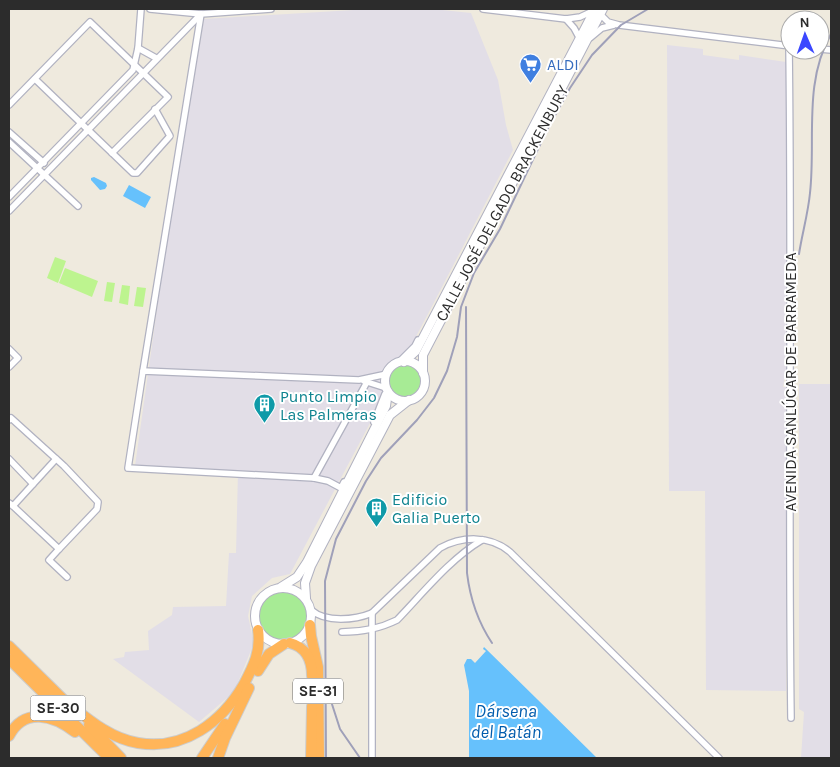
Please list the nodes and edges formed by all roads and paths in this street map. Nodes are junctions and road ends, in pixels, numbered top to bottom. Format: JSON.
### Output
{"nodes":[{"id":1,"x":141,"y":9,"type":"edge"},
{"id":2,"x":150,"y":9,"type":"edge"},
{"id":3,"x":271,"y":9,"type":"edge"},
{"id":4,"x":483,"y":9,"type":"edge"},
{"id":5,"x":598,"y":10,"type":"edge"},
{"id":6,"x":210,"y":11,"type":"edge"},
{"id":7,"x":201,"y":14,"type":"junction"},
{"id":8,"x":566,"y":19,"type":"junction"},
{"id":9,"x":619,"y":25,"type":"junction"},
{"id":10,"x":583,"y":40,"type":"junction"},
{"id":11,"x":780,"y":45,"type":"edge"},
{"id":12,"x":138,"y":48,"type":"junction"},
{"id":13,"x":156,"y":58,"type":"junction"},
{"id":14,"x":790,"y":60,"type":"edge"},
{"id":15,"x":135,"y":64,"type":"junction"},
{"id":16,"x":143,"y":72,"type":"junction"},
{"id":17,"x":35,"y":79,"type":"junction"},
{"id":18,"x":10,"y":102,"type":"edge"},
{"id":19,"x":155,"y":109,"type":"junction"},
{"id":20,"x":82,"y":123,"type":"junction"},
{"id":21,"x":88,"y":129,"type":"junction"},
{"id":22,"x":9,"y":132,"type":"edge"},
{"id":23,"x":9,"y":142,"type":"edge"},
{"id":24,"x":112,"y":153,"type":"junction"},
{"id":25,"x":43,"y":162,"type":"junction"},
{"id":26,"x":38,"y":168,"type":"junction"},
{"id":27,"x":50,"y":168,"type":"junction"},
{"id":28,"x":44,"y":174,"type":"junction"},
{"id":29,"x":9,"y":197,"type":"edge"},
{"id":30,"x":78,"y":206,"type":"dead end"},
{"id":31,"x":9,"y":211,"type":"edge"},
{"id":32,"x":9,"y":349,"type":"edge"},
{"id":33,"x":401,"y":362,"type":"junction"},
{"id":34,"x":9,"y":367,"type":"edge"},
{"id":35,"x":144,"y":371,"type":"junction"},
{"id":36,"x":423,"y":373,"type":"junction"},
{"id":37,"x":387,"y":374,"type":"junction"},
{"id":38,"x":359,"y":380,"type":"junction"},
{"id":39,"x":367,"y":382,"type":"junction"},
{"id":40,"x":387,"y":390,"type":"junction"},
{"id":41,"x":409,"y":400,"type":"junction"},
{"id":42,"x":9,"y":420,"type":"edge"},
{"id":43,"x":9,"y":459,"type":"edge"},
{"id":44,"x":56,"y":459,"type":"junction"},
{"id":45,"x":314,"y":478,"type":"junction"},
{"id":46,"x":34,"y":484,"type":"junction"},
{"id":47,"x":341,"y":488,"type":"junction"},
{"id":48,"x":11,"y":505,"type":"edge"},
{"id":49,"x":322,"y":534,"type":"junction"},
{"id":50,"x":482,"y":540,"type":"junction"},
{"id":51,"x":58,"y":549,"type":"junction"},
{"id":52,"x":67,"y":577,"type":"dead end"},
{"id":53,"x":281,"y":587,"type":"junction"},
{"id":54,"x":306,"y":598,"type":"junction"},
{"id":55,"x":311,"y":610,"type":"junction"},
{"id":56,"x":372,"y":613,"type":"junction"},
{"id":57,"x":310,"y":625,"type":"junction"},
{"id":58,"x":373,"y":629,"type":"junction"},
{"id":59,"x":258,"y":630,"type":"junction"},
{"id":60,"x":342,"y":632,"type":"dead end"},
{"id":61,"x":287,"y":644,"type":"junction"},
{"id":62,"x":9,"y":646,"type":"edge"},
{"id":63,"x":9,"y":659,"type":"edge"},
{"id":64,"x":240,"y":697,"type":"junction"},
{"id":65,"x":65,"y":702,"type":"junction"},
{"id":66,"x":791,"y":718,"type":"dead end"},
{"id":67,"x":9,"y":736,"type":"edge"},
{"id":68,"x":108,"y":757,"type":"edge"},
{"id":69,"x":121,"y":758,"type":"edge"},
{"id":70,"x":202,"y":758,"type":"edge"},
{"id":71,"x":218,"y":758,"type":"edge"},
{"id":72,"x":311,"y":758,"type":"edge"},
{"id":73,"x":319,"y":758,"type":"edge"},
{"id":74,"x":372,"y":758,"type":"edge"},
{"id":75,"x":719,"y":758,"type":"edge"}],
"edges":[{"from":1,"to":12,"type":"street"},
{"from":2,"to":7,"type":"street"},
{"from":3,"to":6,"type":"street"},
{"from":4,"to":8,"type":"street"},
{"from":5,"to":8,"type":"street"},
{"from":5,"to":9,"type":"street"},
{"from":5,"to":10,"type":"main road","name":"CALLE JOSÉ DELGADO BRACKENBURY"},
{"from":6,"to":7,"type":"street"},
{"from":7,"to":13,"type":"street"},
{"from":7,"to":35,"type":"street"},
{"from":8,"to":10,"type":"street"},
{"from":9,"to":10,"type":"street"},
{"from":9,"to":11,"type":"street"},
{"from":10,"to":33,"type":"main road","name":"CALLE JOSÉ DELGADO BRACKENBURY"},
{"from":10,"to":36,"type":"main road","name":"CALLE JOSÉ DELGADO BRACKENBURY"},
{"from":12,"to":13,"type":"street"},
{"from":12,"to":15,"type":"street"},
{"from":13,"to":16,"type":"street"},
{"from":14,"to":66,"type":"street","name":"AVENIDA SANLÚCAR DE BARRAMEDA"},
{"from":15,"to":16,"type":"street"},
{"from":15,"to":17,"type":"street"},
{"from":15,"to":20,"type":"street"},
{"from":16,"to":19,"type":"street"},
{"from":16,"to":21,"type":"street"},
{"from":17,"to":18,"type":"street"},
{"from":17,"to":20,"type":"street"},
{"from":19,"to":24,"type":"street"},
{"from":19,"to":24,"type":"street"},
{"from":20,"to":21,"type":"street"},
{"from":20,"to":25,"type":"street"},
{"from":21,"to":24,"type":"street"},
{"from":21,"to":27,"type":"street"},
{"from":22,"to":25,"type":"street"},
{"from":23,"to":26,"type":"street"},
{"from":25,"to":26,"type":"street"},
{"from":25,"to":27,"type":"street"},
{"from":26,"to":28,"type":"street"},
{"from":26,"to":29,"type":"street"},
{"from":27,"to":28,"type":"street"},
{"from":28,"to":30,"type":"street"},
{"from":28,"to":31,"type":"street"},
{"from":32,"to":34,"type":"street"},
{"from":33,"to":36,"type":"main road"},
{"from":33,"to":37,"type":"main road"},
{"from":35,"to":38,"type":"street"},
{"from":35,"to":45,"type":"street"},
{"from":36,"to":41,"type":"main road"},
{"from":37,"to":38,"type":"street"},
{"from":37,"to":40,"type":"main road"},
{"from":38,"to":39,"type":"street"},
{"from":39,"to":40,"type":"street"},
{"from":39,"to":45,"type":"street"},
{"from":40,"to":41,"type":"main road"},
{"from":40,"to":47,"type":"street"},
{"from":40,"to":49,"type":"main road"},
{"from":41,"to":54,"type":"main road"},
{"from":42,"to":44,"type":"street"},
{"from":43,"to":46,"type":"street"},
{"from":44,"to":46,"type":"street"},
{"from":44,"to":51,"type":"street"},
{"from":45,"to":47,"type":"street"},
{"from":46,"to":48,"type":"street"},
{"from":47,"to":49,"type":"street"},
{"from":48,"to":51,"type":"street"},
{"from":49,"to":53,"type":"main road"},
{"from":50,"to":56,"type":"street"},
{"from":50,"to":58,"type":"street"},
{"from":50,"to":75,"type":"street"},
{"from":51,"to":52,"type":"street"},
{"from":53,"to":54,"type":"main road"},
{"from":53,"to":59,"type":"main road"},
{"from":54,"to":55,"type":"main road"},
{"from":55,"to":56,"type":"street"},
{"from":55,"to":57,"type":"main road"},
{"from":56,"to":58,"type":"street"},
{"from":57,"to":61,"type":"main road"},
{"from":57,"to":73,"type":"highway","number":"SE-31"},
{"from":58,"to":60,"type":"street"},
{"from":58,"to":74,"type":"street"},
{"from":59,"to":61,"type":"main road"},
{"from":59,"to":64,"type":"highway"},
{"from":61,"to":64,"type":"highway"},
{"from":61,"to":72,"type":"highway","number":"SE-31"},
{"from":62,"to":65,"type":"highway","number":"SE-30"},
{"from":63,"to":68,"type":"highway","number":"SE-30"},
{"from":64,"to":65,"type":"highway"},
{"from":64,"to":70,"type":"highway"},
{"from":64,"to":71,"type":"highway"},
{"from":65,"to":69,"type":"highway","number":"SE-30"},
{"from":67,"to":68,"type":"highway"}]}
